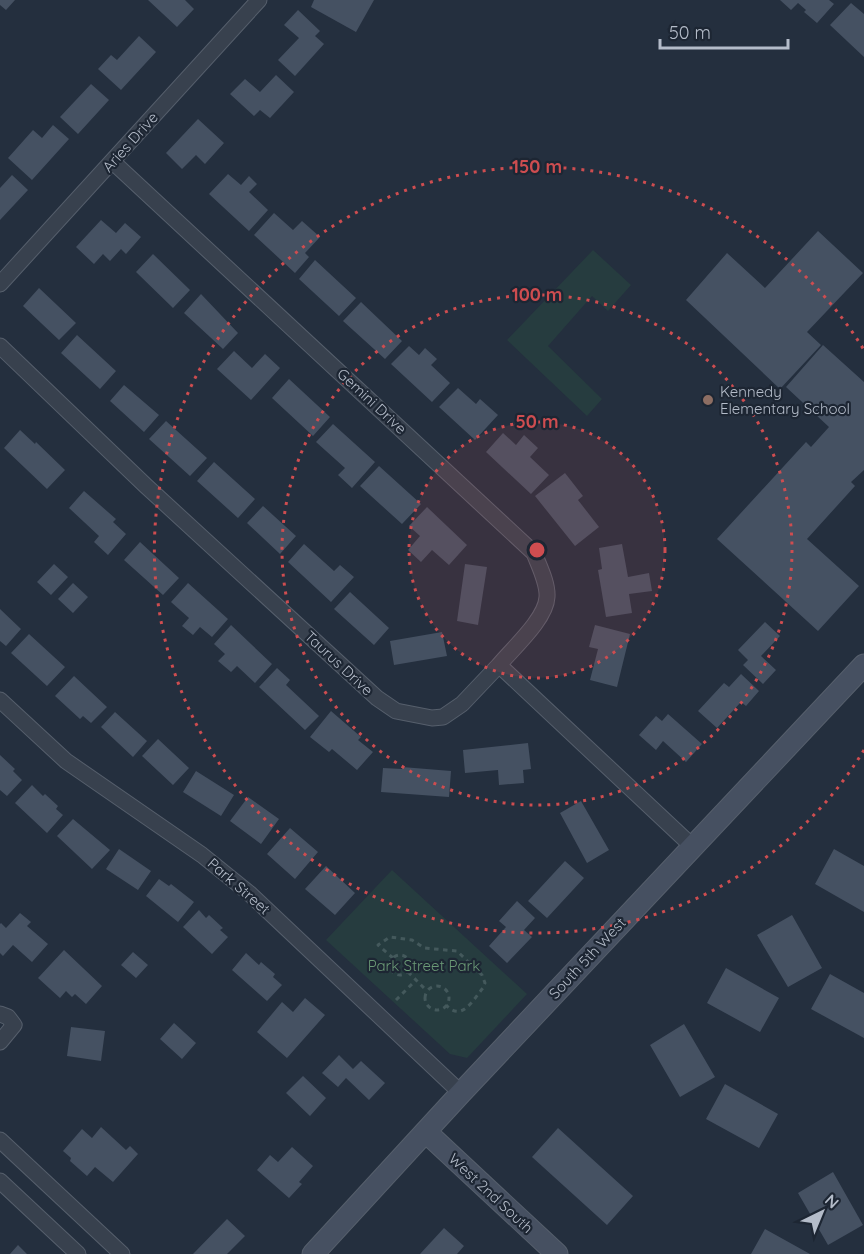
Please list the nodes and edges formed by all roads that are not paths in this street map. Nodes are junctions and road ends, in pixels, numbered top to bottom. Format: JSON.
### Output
{"nodes":[{"id":1,"x":251,"y":3,"type":"edge"},
{"id":2,"x":113,"y":162,"type":"junction"},
{"id":3,"x":0,"y":284,"type":"edge"},
{"id":4,"x":0,"y":346,"type":"edge"},
{"id":5,"x":499,"y":665,"type":"junction"},
{"id":6,"x":864,"y":665,"type":"edge"},
{"id":7,"x":0,"y":700,"type":"edge"},
{"id":8,"x":692,"y":846,"type":"junction"},
{"id":9,"x":0,"y":1014,"type":"edge"},
{"id":10,"x":0,"y":1042,"type":"edge"},
{"id":11,"x":461,"y":1093,"type":"junction"},
{"id":12,"x":426,"y":1132,"type":"junction"},
{"id":13,"x":0,"y":1140,"type":"edge"},
{"id":14,"x":0,"y":1181,"type":"edge"},
{"id":15,"x":78,"y":1254,"type":"edge"},
{"id":16,"x":122,"y":1254,"type":"edge"},
{"id":17,"x":313,"y":1254,"type":"edge"},
{"id":18,"x":557,"y":1254,"type":"edge"}],
"edges":[{"from":1,"to":2,"type":"street","name":"Aries Drive"},
{"from":2,"to":3,"type":"street","name":"Aries Drive"},
{"from":2,"to":5,"type":"street","name":"Gemini Drive"},
{"from":4,"to":5,"type":"street","name":"Taurus Drive"},
{"from":5,"to":8,"type":"street"},
{"from":6,"to":8,"type":"street","name":"South 5th West"},
{"from":7,"to":11,"type":"street","name":"Park Street"},
{"from":8,"to":11,"type":"street","name":"South 5th West"},
{"from":9,"to":10,"type":"street"},
{"from":11,"to":12,"type":"street","name":"South 5th West"},
{"from":12,"to":17,"type":"street","name":"South 5th West"},
{"from":12,"to":18,"type":"street","name":"West 2nd South"},
{"from":13,"to":16,"type":"street"},
{"from":14,"to":15,"type":"street"}]}
